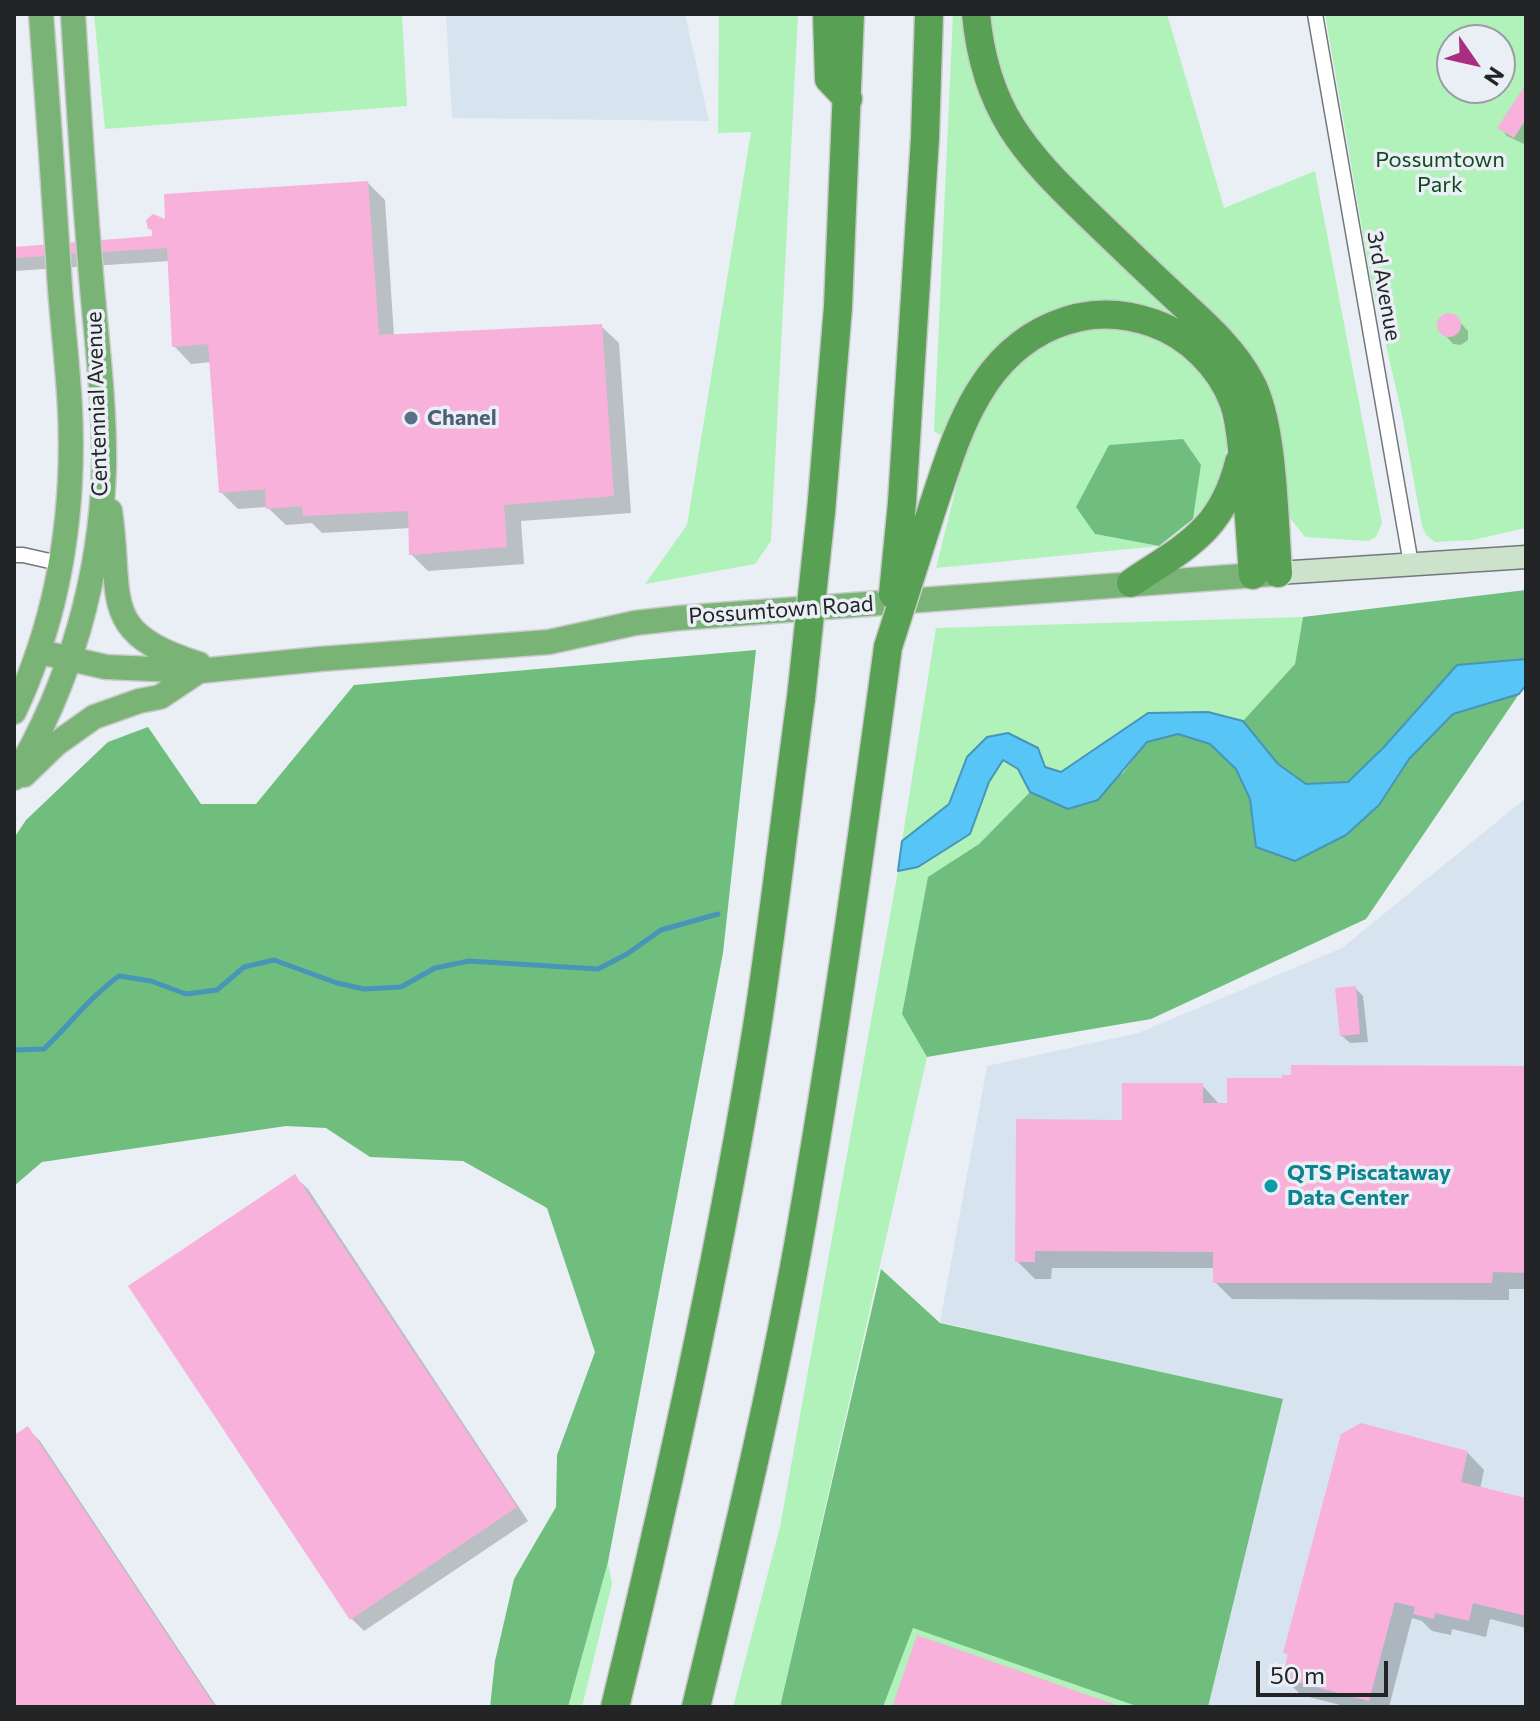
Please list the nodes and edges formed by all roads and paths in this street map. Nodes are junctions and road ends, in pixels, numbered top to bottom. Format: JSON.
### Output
{"nodes":[{"id":1,"x":41,"y":14,"type":"edge"},
{"id":2,"x":73,"y":14,"type":"edge"},
{"id":3,"x":827,"y":14,"type":"edge"},
{"id":4,"x":850,"y":14,"type":"edge"},
{"id":5,"x":929,"y":14,"type":"edge"},
{"id":6,"x":976,"y":14,"type":"edge"},
{"id":7,"x":1315,"y":14,"type":"edge"},
{"id":8,"x":848,"y":99,"type":"junction"},
{"id":9,"x":1242,"y":449,"type":"junction"},
{"id":10,"x":104,"y":468,"type":"junction"},
{"id":11,"x":14,"y":555,"type":"edge"},
{"id":12,"x":1526,"y":557,"type":"edge"},
{"id":13,"x":63,"y":564,"type":"junction"},
{"id":14,"x":1411,"y":564,"type":"junction"},
{"id":15,"x":1266,"y":574,"type":"junction"},
{"id":16,"x":1131,"y":583,"type":"junction"},
{"id":17,"x":888,"y":647,"type":"junction"},
{"id":18,"x":40,"y":652,"type":"junction"},
{"id":19,"x":70,"y":660,"type":"junction"},
{"id":20,"x":207,"y":670,"type":"junction"},
{"id":21,"x":14,"y":712,"type":"edge"},
{"id":22,"x":14,"y":778,"type":"edge"},
{"id":23,"x":14,"y":785,"type":"edge"},
{"id":24,"x":615,"y":1707,"type":"edge"},
{"id":25,"x":696,"y":1707,"type":"edge"}],
"edges":[{"from":1,"to":13,"type":"highway","name":"Centennial Avenue"},
{"from":2,"to":10,"type":"highway","name":"Centennial Avenue"},
{"from":3,"to":8,"type":"highway"},
{"from":4,"to":8,"type":"highway"},
{"from":5,"to":17,"type":"highway","bridge":true},
{"from":6,"to":15,"type":"highway"},
{"from":7,"to":14,"type":"street","name":"3rd Avenue"},
{"from":8,"to":24,"type":"highway","bridge":true},
{"from":9,"to":15,"type":"highway"},
{"from":9,"to":16,"type":"highway"},
{"from":9,"to":17,"type":"highway","bridge":true},
{"from":10,"to":19,"type":"highway","name":"Centennial Avenue"},
{"from":10,"to":20,"type":"highway"},
{"from":11,"to":13,"type":"street"},
{"from":12,"to":14,"type":"main road","name":"Possumtown Road"},
{"from":13,"to":18,"type":"highway","name":"Centennial Avenue"},
{"from":14,"to":15,"type":"main road","name":"Possumtown Road"},
{"from":15,"to":16,"type":"highway","name":"Possumtown Road"},
{"from":16,"to":20,"type":"highway","name":"Possumtown Road"},
{"from":17,"to":25,"type":"highway"},
{"from":18,"to":19,"type":"highway","name":"Possumtown Road"},
{"from":18,"to":21,"type":"highway","name":"Centennial Avenue"},
{"from":19,"to":20,"type":"highway","name":"Possumtown Road"},
{"from":19,"to":22,"type":"highway","name":"Centennial Avenue"},
{"from":20,"to":23,"type":"highway"}]}
